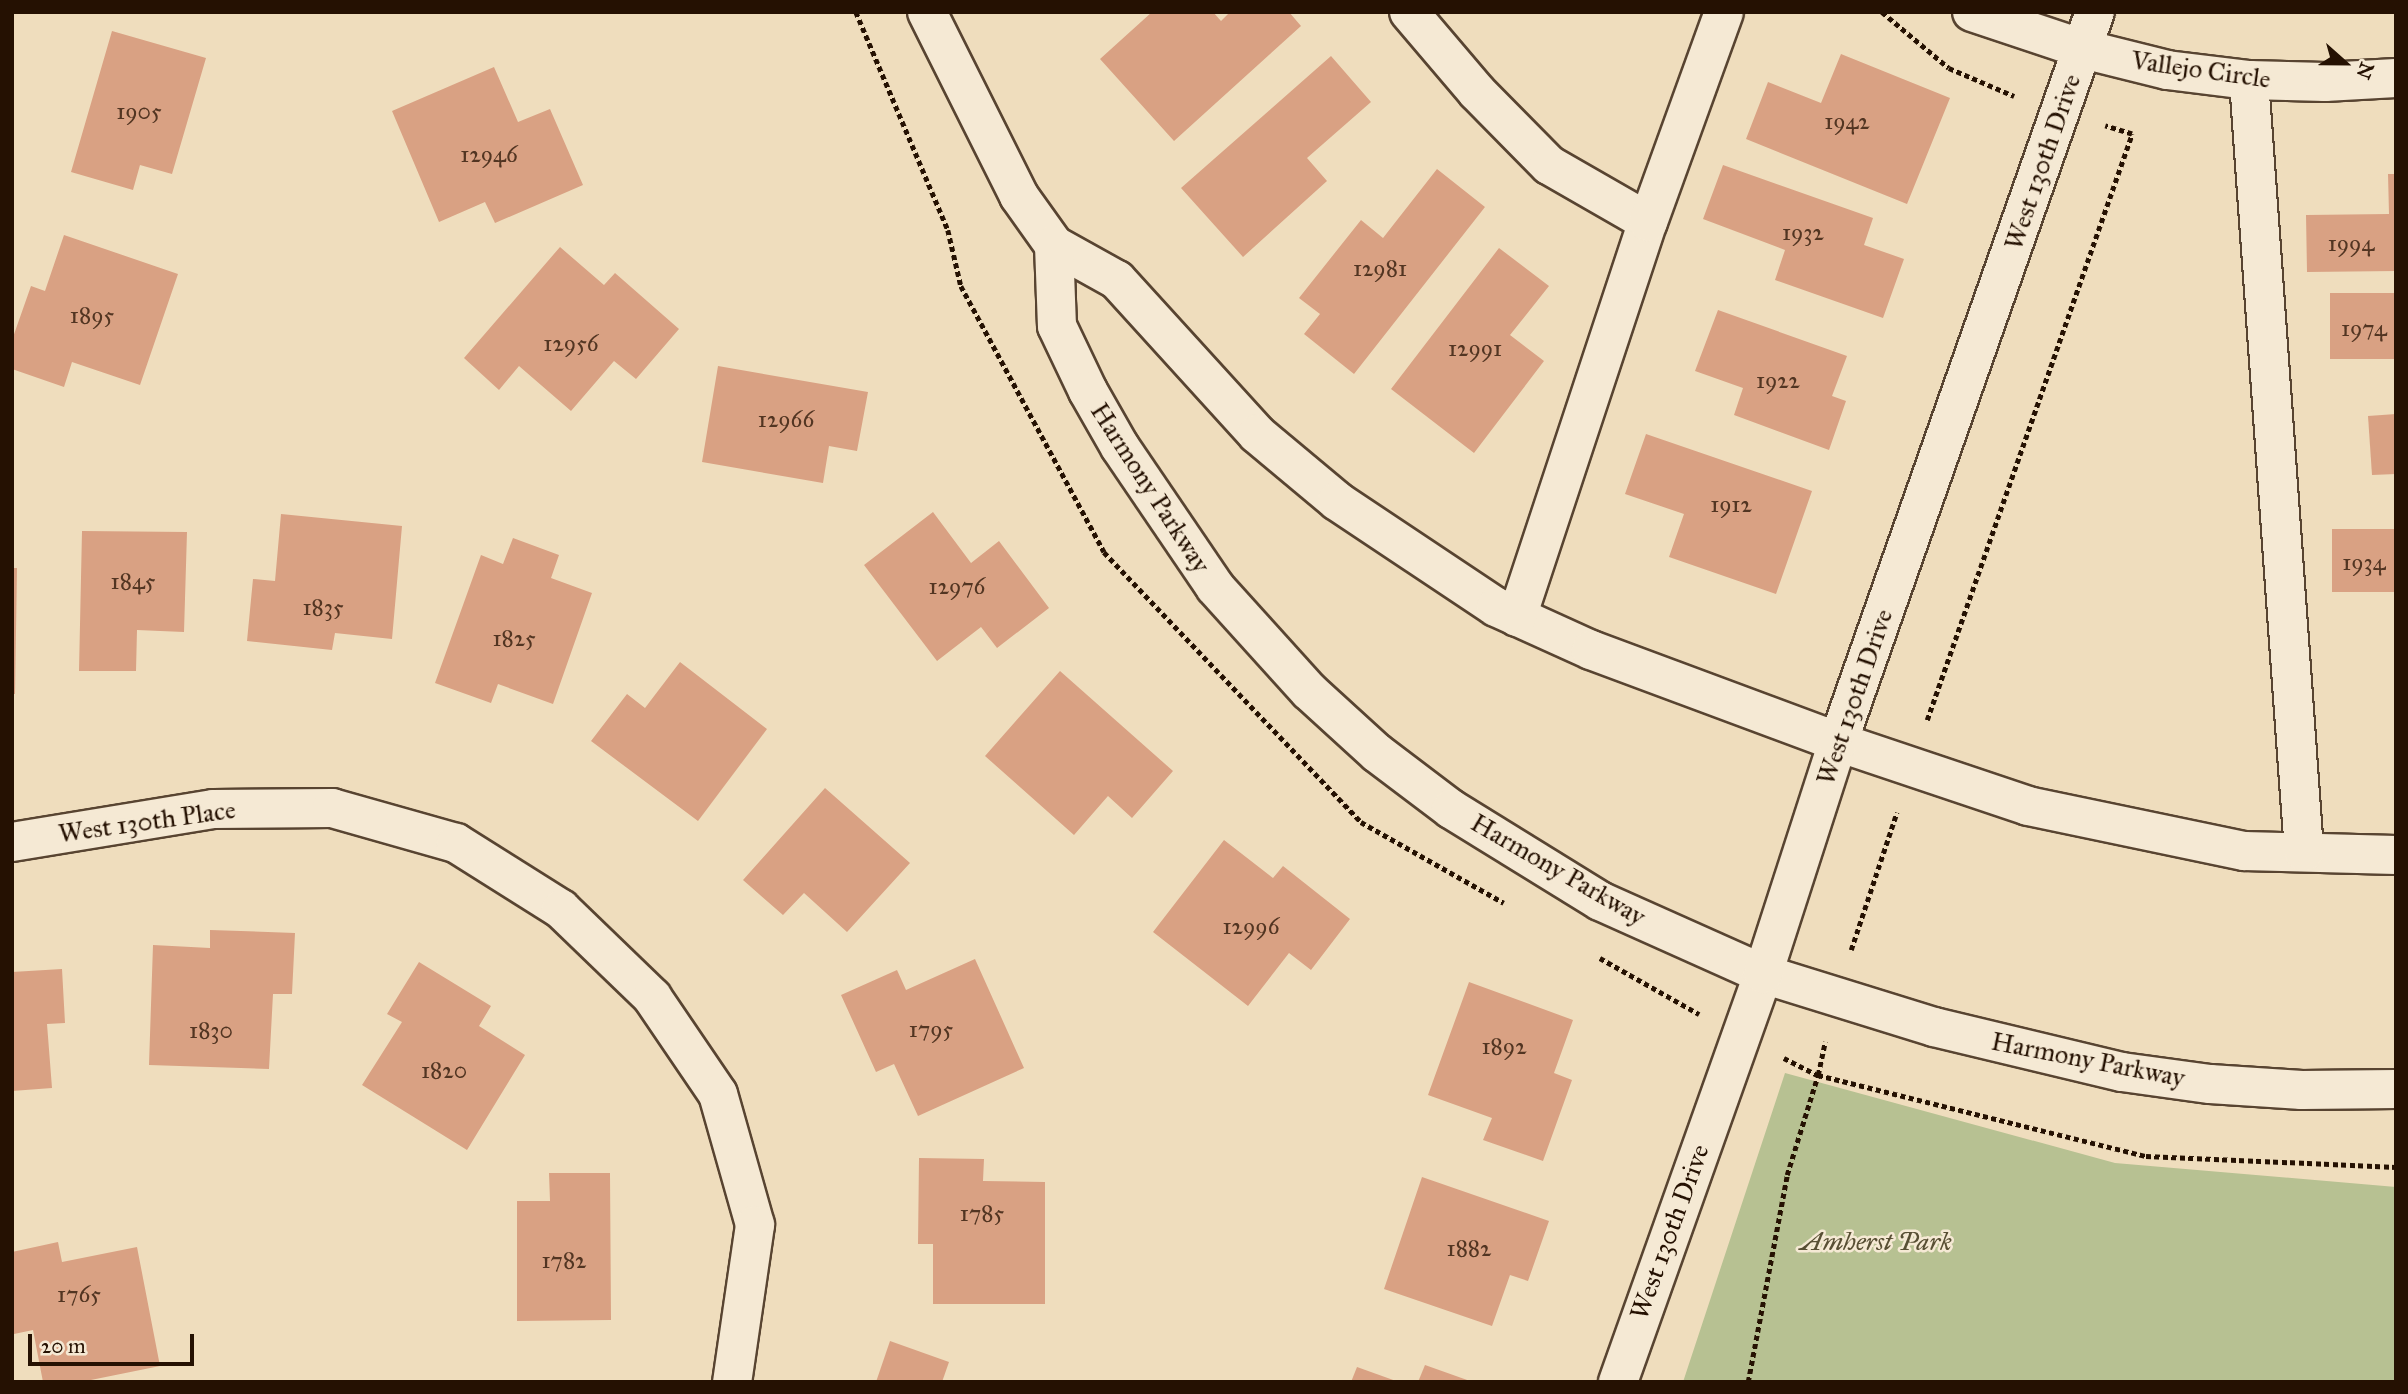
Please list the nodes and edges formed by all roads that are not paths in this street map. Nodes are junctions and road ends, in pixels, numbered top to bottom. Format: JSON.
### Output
{"nodes":[{"id":1,"x":927,"y":12,"type":"edge"},
{"id":2,"x":1409,"y":12,"type":"edge"},
{"id":3,"x":1724,"y":12,"type":"edge"},
{"id":4,"x":1972,"y":12,"type":"edge"},
{"id":5,"x":2095,"y":12,"type":"edge"},
{"id":6,"x":2083,"y":49,"type":"junction"},
{"id":7,"x":2396,"y":78,"type":"edge"},
{"id":8,"x":2249,"y":80,"type":"junction"},
{"id":9,"x":1648,"y":222,"type":"junction"},
{"id":10,"x":1054,"y":245,"type":"junction"},
{"id":11,"x":1517,"y":617,"type":"junction"},
{"id":12,"x":1838,"y":742,"type":"junction"},
{"id":13,"x":12,"y":842,"type":"edge"},
{"id":14,"x":2304,"y":852,"type":"junction"},
{"id":15,"x":2396,"y":855,"type":"edge"},
{"id":16,"x":1763,"y":974,"type":"junction"},
{"id":17,"x":2396,"y":1089,"type":"edge"},
{"id":18,"x":732,"y":1382,"type":"edge"},
{"id":19,"x":1618,"y":1382,"type":"edge"}],
"edges":[{"from":1,"to":10,"type":"street"},
{"from":2,"to":9,"type":"street"},
{"from":3,"to":9,"type":"street"},
{"from":4,"to":6,"type":"street","name":"Vallejo Circle"},
{"from":5,"to":6,"type":"street","name":"West 130th Drive"},
{"from":6,"to":8,"type":"street","name":"Vallejo Circle"},
{"from":6,"to":12,"type":"street","name":"West 130th Drive"},
{"from":7,"to":8,"type":"street","name":"Vallejo Circle"},
{"from":8,"to":14,"type":"street"},
{"from":9,"to":11,"type":"street"},
{"from":10,"to":11,"type":"street"},
{"from":10,"to":16,"type":"street","name":"Harmony Parkway"},
{"from":11,"to":12,"type":"street"},
{"from":12,"to":14,"type":"street"},
{"from":12,"to":16,"type":"street","name":"West 130th Drive"},
{"from":13,"to":18,"type":"street","name":"West 130th Place"},
{"from":14,"to":15,"type":"street"},
{"from":16,"to":17,"type":"street","name":"Harmony Parkway"},
{"from":16,"to":19,"type":"street","name":"West 130th Drive"}]}
